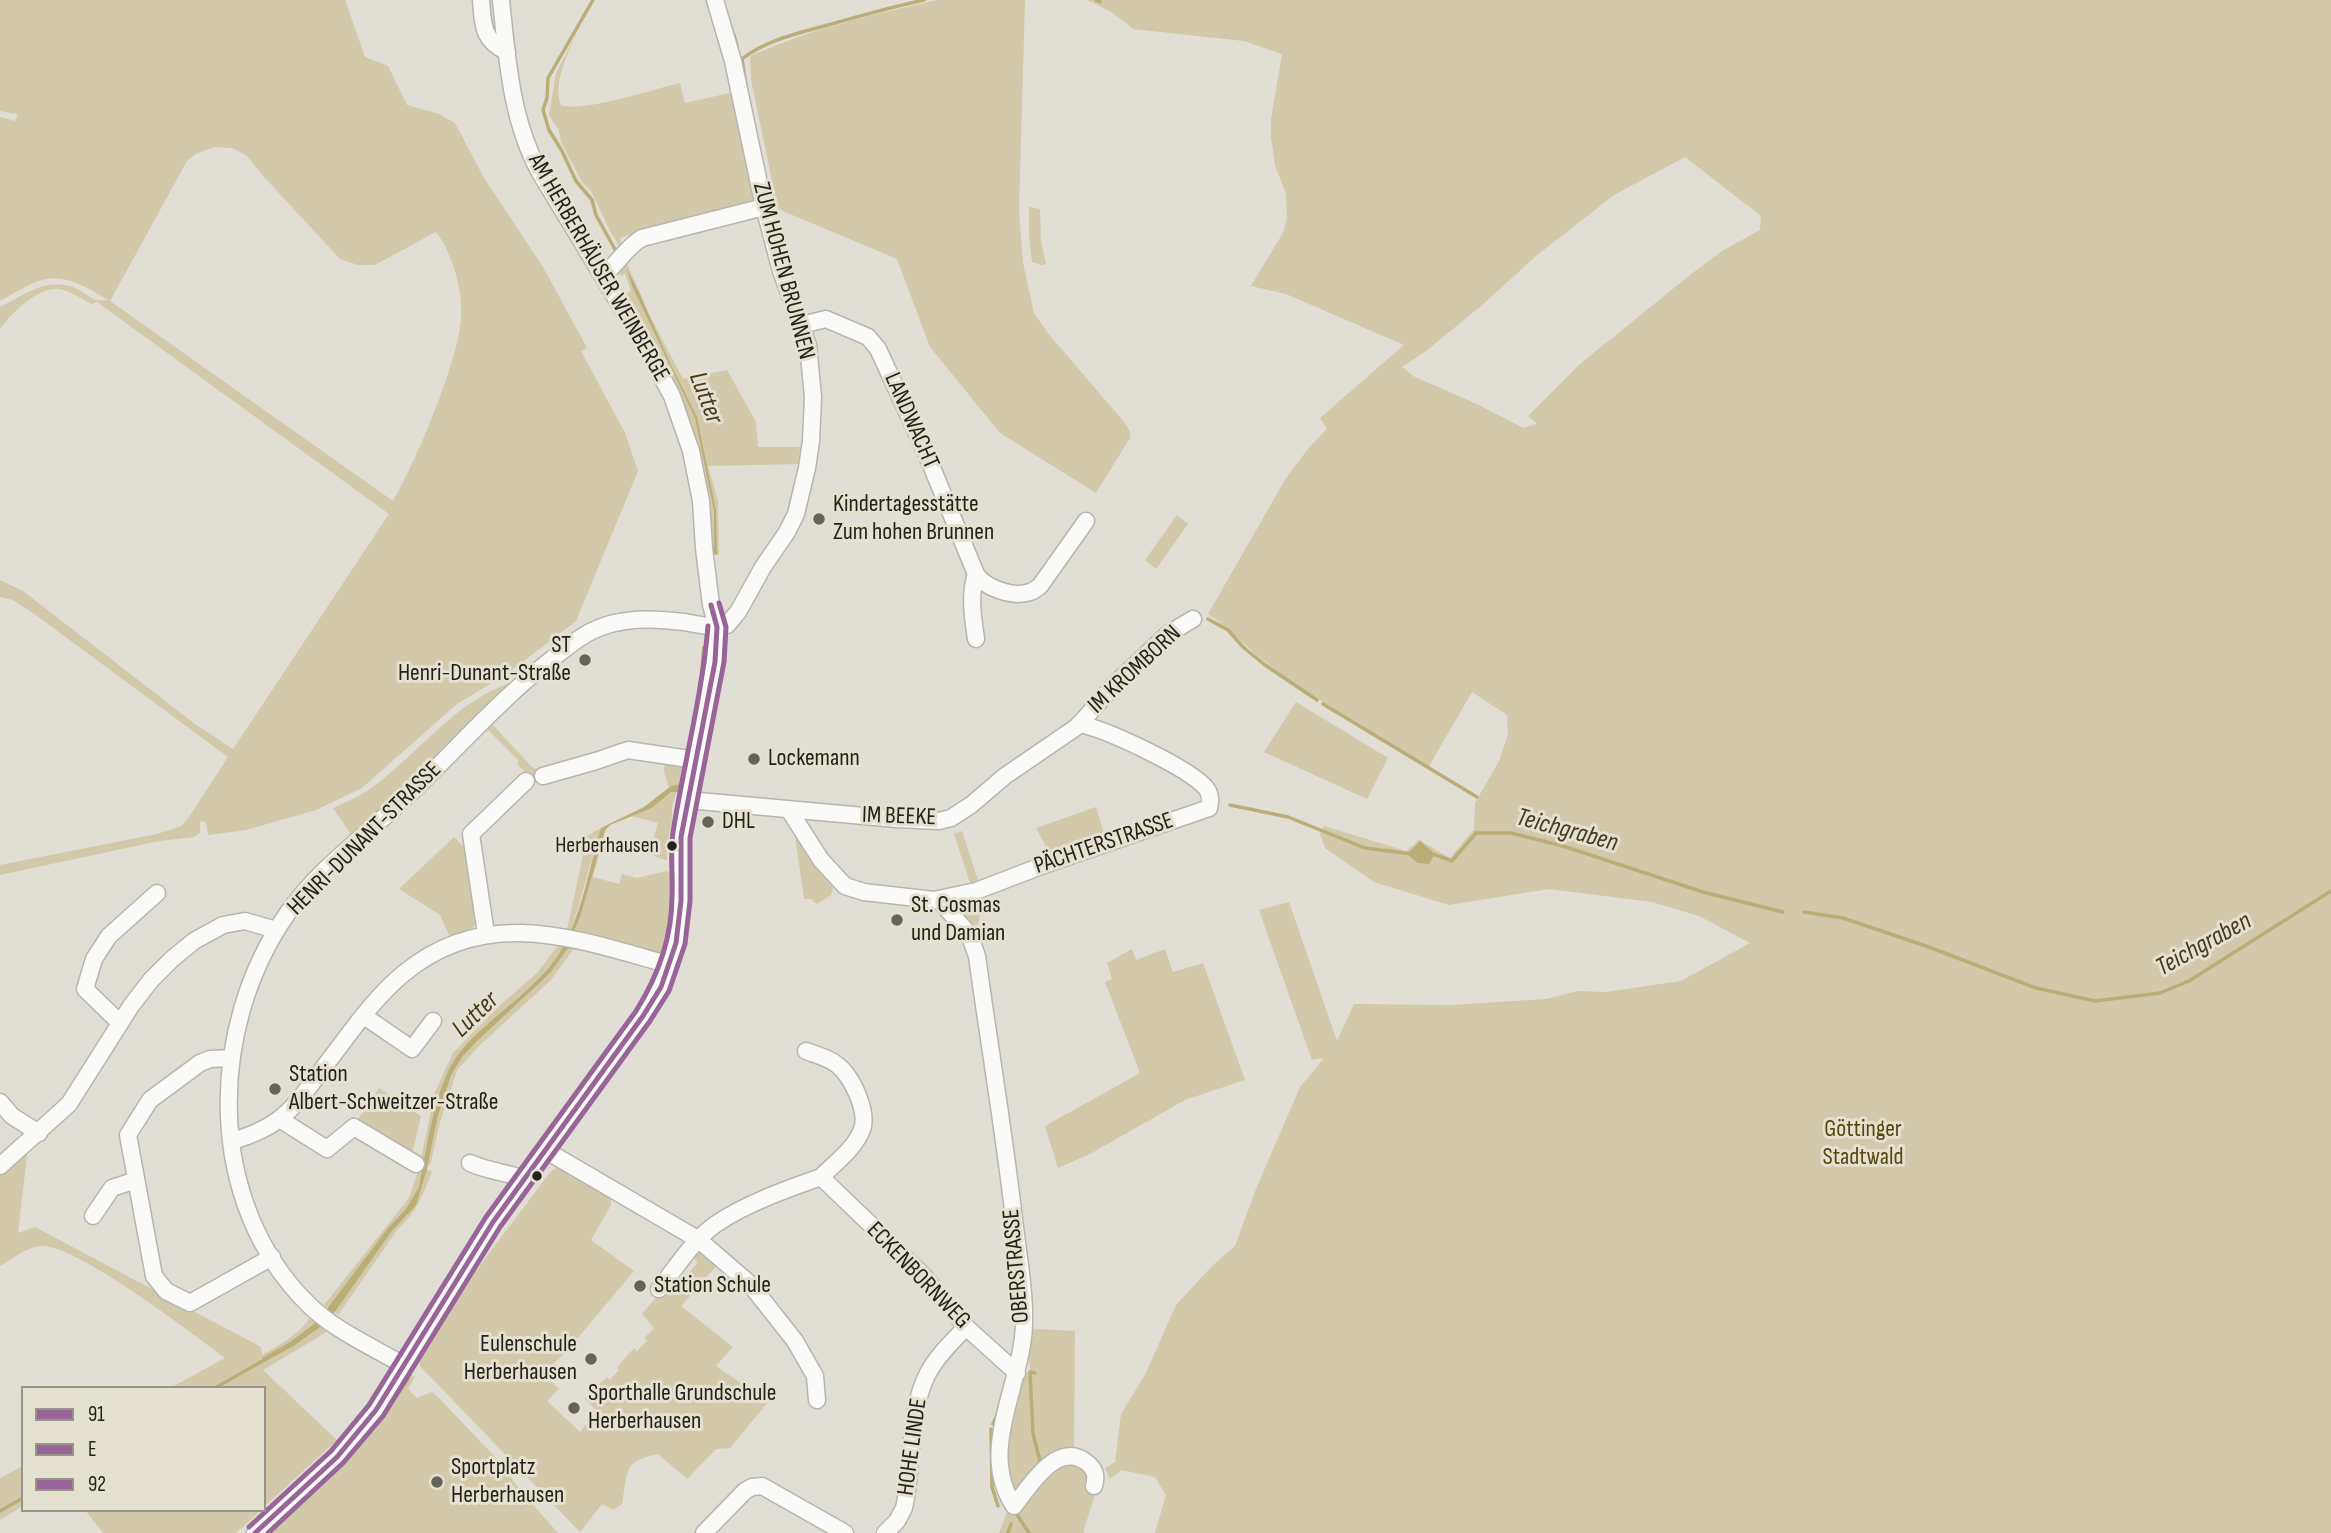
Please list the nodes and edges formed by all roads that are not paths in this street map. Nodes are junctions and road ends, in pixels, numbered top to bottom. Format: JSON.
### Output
{"nodes":[{"id":1,"x":481,"y":0,"type":"edge"},
{"id":2,"x":501,"y":0,"type":"edge"},
{"id":3,"x":715,"y":0,"type":"edge"},
{"id":4,"x":507,"y":52,"type":"junction"},
{"id":5,"x":764,"y":207,"type":"junction"},
{"id":6,"x":603,"y":275,"type":"junction"},
{"id":7,"x":801,"y":325,"type":"junction"},
{"id":8,"x":1086,"y":521,"type":"dead end"},
{"id":9,"x":975,"y":575,"type":"junction"},
{"id":10,"x":711,"y":605,"type":"junction"},
{"id":11,"x":738,"y":612,"type":"junction"},
{"id":12,"x":1193,"y":618,"type":"dead end"},
{"id":13,"x":717,"y":627,"type":"junction"},
{"id":14,"x":976,"y":639,"type":"dead end"},
{"id":15,"x":1079,"y":724,"type":"junction"},
{"id":16,"x":691,"y":759,"type":"junction"},
{"id":17,"x":543,"y":776,"type":"dead end"},
{"id":18,"x":526,"y":781,"type":"dead end"},
{"id":19,"x":688,"y":800,"type":"junction"},
{"id":20,"x":789,"y":810,"type":"junction"},
{"id":21,"x":157,"y":893,"type":"dead end"},
{"id":22,"x":939,"y":900,"type":"junction"},
{"id":23,"x":276,"y":930,"type":"junction"},
{"id":24,"x":486,"y":934,"type":"junction"},
{"id":25,"x":670,"y":965,"type":"junction"},
{"id":26,"x":364,"y":1016,"type":"junction"},
{"id":27,"x":433,"y":1021,"type":"dead end"},
{"id":28,"x":120,"y":1023,"type":"junction"},
{"id":29,"x":806,"y":1051,"type":"dead end"},
{"id":30,"x":232,"y":1058,"type":"junction"},
{"id":31,"x":0,"y":1102,"type":"edge"},
{"id":32,"x":281,"y":1120,"type":"junction"},
{"id":33,"x":34,"y":1137,"type":"junction"},
{"id":34,"x":232,"y":1141,"type":"junction"},
{"id":35,"x":545,"y":1150,"type":"junction"},
{"id":36,"x":470,"y":1163,"type":"dead end"},
{"id":37,"x":416,"y":1164,"type":"dead end"},
{"id":38,"x":0,"y":1166,"type":"edge"},
{"id":39,"x":821,"y":1177,"type":"junction"},
{"id":40,"x":524,"y":1179,"type":"junction"},
{"id":41,"x":136,"y":1180,"type":"junction"},
{"id":42,"x":93,"y":1216,"type":"dead end"},
{"id":43,"x":699,"y":1240,"type":"junction"},
{"id":44,"x":272,"y":1257,"type":"junction"},
{"id":45,"x":659,"y":1290,"type":"dead end"},
{"id":46,"x":966,"y":1327,"type":"junction"},
{"id":47,"x":405,"y":1366,"type":"junction"},
{"id":48,"x":1017,"y":1373,"type":"junction"},
{"id":49,"x":817,"y":1400,"type":"dead end"},
{"id":50,"x":1094,"y":1486,"type":"dead end"},
{"id":51,"x":255,"y":1533,"type":"edge"},
{"id":52,"x":705,"y":1533,"type":"edge"},
{"id":53,"x":845,"y":1533,"type":"edge"},
{"id":54,"x":885,"y":1533,"type":"edge"}],
"edges":[{"from":1,"to":4,"type":"street"},
{"from":2,"to":4,"type":"street","name":"AM HERBERHÄUSER WEINBERGE"},
{"from":3,"to":5,"type":"street","name":"ZUM HOHEN BRUNNEN"},
{"from":4,"to":6,"type":"street","name":"AM HERBERHÄUSER WEINBERGE"},
{"from":5,"to":6,"type":"street"},
{"from":5,"to":7,"type":"street","name":"ZUM HOHEN BRUNNEN"},
{"from":6,"to":10,"type":"street","name":"AM HERBERHÄUSER WEINBERGE"},
{"from":7,"to":9,"type":"street","name":"LANDWACHT"},
{"from":7,"to":11,"type":"street","name":"ZUM HOHEN BRUNNEN"},
{"from":8,"to":9,"type":"street"},
{"from":9,"to":14,"type":"street","name":"LANDWACHT"},
{"from":10,"to":11,"type":"street"},
{"from":10,"to":13,"type":"street","name":"AM HERBERHÄUSER WEINBERGE"},
{"from":11,"to":13,"type":"street","name":"ZUM HOHEN BRUNNEN"},
{"from":12,"to":15,"type":"street","name":"IM KROMBORN"},
{"from":13,"to":16,"type":"street","name":"AM HERBERHÄUSER WEINBERGE"},
{"from":13,"to":23,"type":"street","name":"HENRI-DUNANT-STRASSE"},
{"from":15,"to":20,"type":"street","name":"IM BEEKE"},
{"from":15,"to":22,"type":"street","name":"PÄCHTERSTRASSE"},
{"from":16,"to":17,"type":"street"},
{"from":16,"to":19,"type":"street","name":"AM HERBERHÄUSER WEINBERGE"},
{"from":18,"to":24,"type":"street"},
{"from":19,"to":20,"type":"street","name":"IM BEEKE"},
{"from":19,"to":25,"type":"street","name":"AM HERBERHÄUSER WEINBERGE"},
{"from":20,"to":22,"type":"street"},
{"from":21,"to":28,"type":"street"},
{"from":22,"to":48,"type":"street","name":"OBERSTRASSE"},
{"from":23,"to":28,"type":"street"},
{"from":23,"to":30,"type":"street","name":"HENRI-DUNANT-STRASSE"},
{"from":24,"to":25,"type":"street"},
{"from":24,"to":26,"type":"street"},
{"from":25,"to":35,"type":"street","name":"AM HERBERHÄUSER WEINBERGE"},
{"from":26,"to":27,"type":"street"},
{"from":26,"to":32,"type":"street"},
{"from":28,"to":33,"type":"street"},
{"from":29,"to":39,"type":"street"},
{"from":30,"to":34,"type":"street","name":"HENRI-DUNANT-STRASSE"},
{"from":30,"to":41,"type":"street"},
{"from":31,"to":33,"type":"street"},
{"from":32,"to":34,"type":"street"},
{"from":32,"to":37,"type":"street"},
{"from":33,"to":38,"type":"street"},
{"from":34,"to":44,"type":"street","name":"HENRI-DUNANT-STRASSE"},
{"from":35,"to":40,"type":"street","name":"AM HERBERHÄUSER WEINBERGE"},
{"from":35,"to":43,"type":"street"},
{"from":36,"to":40,"type":"street"},
{"from":39,"to":43,"type":"street"},
{"from":39,"to":46,"type":"street","name":"ECKENBORNWEG"},
{"from":40,"to":47,"type":"street","name":"AM HERBERHÄUSER WEINBERGE"},
{"from":41,"to":42,"type":"street"},
{"from":41,"to":44,"type":"street"},
{"from":43,"to":45,"type":"street"},
{"from":43,"to":49,"type":"street"},
{"from":44,"to":47,"type":"street","name":"HENRI-DUNANT-STRASSE"},
{"from":46,"to":48,"type":"street","name":"ECKENBORNWEG"},
{"from":46,"to":54,"type":"street","name":"HOHE LINDE"},
{"from":47,"to":51,"type":"street","name":"AM HERBERHÄUSER WEINBERGE"},
{"from":48,"to":50,"type":"street","name":"OBERSTRASSE"},
{"from":52,"to":53,"type":"street"}]}
